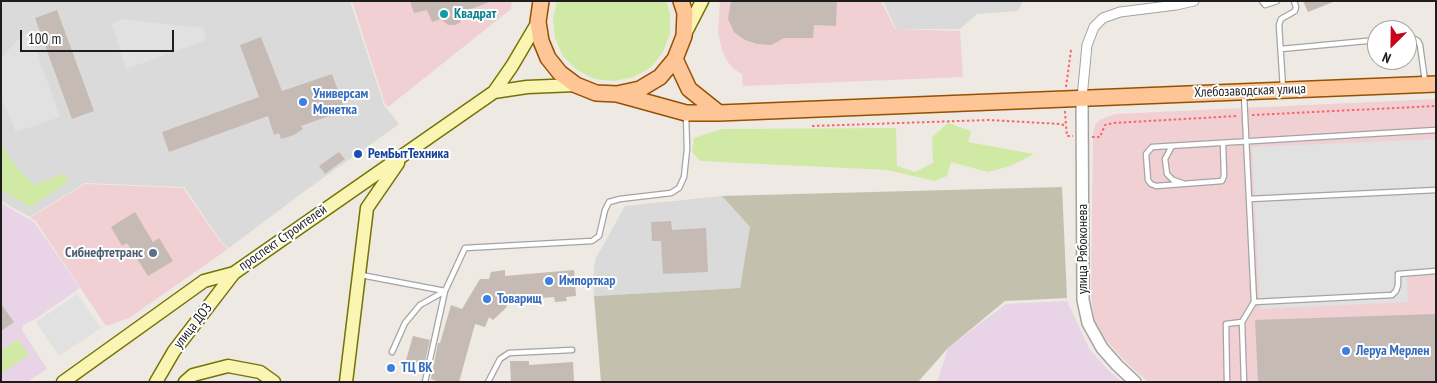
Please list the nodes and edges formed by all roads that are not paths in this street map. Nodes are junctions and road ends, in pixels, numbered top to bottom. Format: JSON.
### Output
{"nodes":[{"id":1,"x":541,"y":1,"type":"edge"},
{"id":2,"x":681,"y":1,"type":"edge"},
{"id":3,"x":702,"y":1,"type":"edge"},
{"id":4,"x":1194,"y":1,"type":"edge"},
{"id":5,"x":1262,"y":1,"type":"edge"},
{"id":6,"x":1277,"y":1,"type":"edge"},
{"id":7,"x":1294,"y":1,"type":"edge"},
{"id":8,"x":538,"y":22,"type":"junction"},
{"id":9,"x":684,"y":36,"type":"junction"},
{"id":10,"x":1417,"y":40,"type":"edge"},
{"id":11,"x":1367,"y":41,"type":"edge"},
{"id":12,"x":1280,"y":49,"type":"junction"},
{"id":13,"x":675,"y":59,"type":"junction"},
{"id":14,"x":1430,"y":84,"type":"edge"},
{"id":15,"x":576,"y":85,"type":"junction"},
{"id":16,"x":1284,"y":89,"type":"junction"},
{"id":17,"x":1244,"y":91,"type":"junction"},
{"id":18,"x":494,"y":92,"type":"junction"},
{"id":19,"x":617,"y":94,"type":"junction"},
{"id":20,"x":1082,"y":98,"type":"junction"},
{"id":21,"x":686,"y":113,"type":"junction"},
{"id":22,"x":719,"y":113,"type":"junction"},
{"id":23,"x":1436,"y":130,"type":"edge"},
{"id":24,"x":1246,"y":142,"type":"junction"},
{"id":25,"x":1222,"y":143,"type":"junction"},
{"id":26,"x":1172,"y":146,"type":"junction"},
{"id":27,"x":402,"y":157,"type":"junction"},
{"id":28,"x":1185,"y":184,"type":"junction"},
{"id":29,"x":1436,"y":190,"type":"edge"},
{"id":30,"x":1249,"y":199,"type":"junction"},
{"id":31,"x":1436,"y":271,"type":"edge"},
{"id":32,"x":234,"y":273,"type":"junction"},
{"id":33,"x":359,"y":274,"type":"junction"},
{"id":34,"x":445,"y":290,"type":"junction"},
{"id":35,"x":1254,"y":302,"type":"junction"},
{"id":36,"x":1242,"y":322,"type":"junction"},
{"id":37,"x":572,"y":350,"type":"dead end"},
{"id":38,"x":392,"y":352,"type":"dead end"},
{"id":39,"x":63,"y":382,"type":"edge"},
{"id":40,"x":156,"y":382,"type":"edge"},
{"id":41,"x":185,"y":382,"type":"edge"},
{"id":42,"x":274,"y":382,"type":"edge"},
{"id":43,"x":346,"y":382,"type":"edge"},
{"id":44,"x":425,"y":382,"type":"edge"},
{"id":45,"x":488,"y":382,"type":"edge"},
{"id":46,"x":1135,"y":382,"type":"edge"},
{"id":47,"x":1227,"y":382,"type":"edge"},
{"id":48,"x":1244,"y":382,"type":"edge"}],
"edges":[{"from":1,"to":8,"type":"main road"},
{"from":2,"to":9,"type":"main road"},
{"from":3,"to":9,"type":"main road"},
{"from":4,"to":20,"type":"street"},
{"from":5,"to":6,"type":"lane"},
{"from":7,"to":12,"type":"lane"},
{"from":8,"to":15,"type":"main road"},
{"from":8,"to":18,"type":"main road"},
{"from":9,"to":13,"type":"main road"},
{"from":10,"to":14,"type":"lane"},
{"from":11,"to":12,"type":"lane"},
{"from":12,"to":16,"type":"lane"},
{"from":13,"to":19,"type":"main road"},
{"from":13,"to":22,"type":"main road"},
{"from":14,"to":16,"type":"main road","name":"Хлебозаводская улица"},
{"from":15,"to":18,"type":"main road"},
{"from":15,"to":19,"type":"main road"},
{"from":16,"to":17,"type":"main road","name":"Хлебозаводская улица"},
{"from":17,"to":20,"type":"main road","name":"Хлебозаводская улица"},
{"from":17,"to":24,"type":"lane"},
{"from":18,"to":27,"type":"main road","name":"проспект Строителей"},
{"from":19,"to":21,"type":"main road"},
{"from":20,"to":22,"type":"main road","name":"Хлебозаводская улица"},
{"from":20,"to":46,"type":"street","name":"улица Рябоконева"},
{"from":21,"to":22,"type":"main road"},
{"from":21,"to":34,"type":"lane"},
{"from":23,"to":24,"type":"lane"},
{"from":24,"to":25,"type":"lane"},
{"from":24,"to":30,"type":"lane"},
{"from":25,"to":26,"type":"lane"},
{"from":25,"to":28,"type":"lane"},
{"from":26,"to":28,"type":"lane"},
{"from":26,"to":28,"type":"lane"},
{"from":27,"to":32,"type":"main road","name":"проспект Строителей"},
{"from":27,"to":33,"type":"main road"},
{"from":29,"to":30,"type":"lane"},
{"from":30,"to":35,"type":"lane"},
{"from":31,"to":35,"type":"lane"},
{"from":32,"to":39,"type":"main road","name":"проспект Строителей"},
{"from":32,"to":40,"type":"main road","name":"улица ДОЗ"},
{"from":33,"to":34,"type":"lane"},
{"from":33,"to":43,"type":"main road"},
{"from":34,"to":38,"type":"lane"},
{"from":34,"to":44,"type":"lane"},
{"from":35,"to":36,"type":"lane"},
{"from":36,"to":47,"type":"lane"},
{"from":36,"to":48,"type":"lane"},
{"from":37,"to":45,"type":"lane"},
{"from":41,"to":42,"type":"main road"}]}
